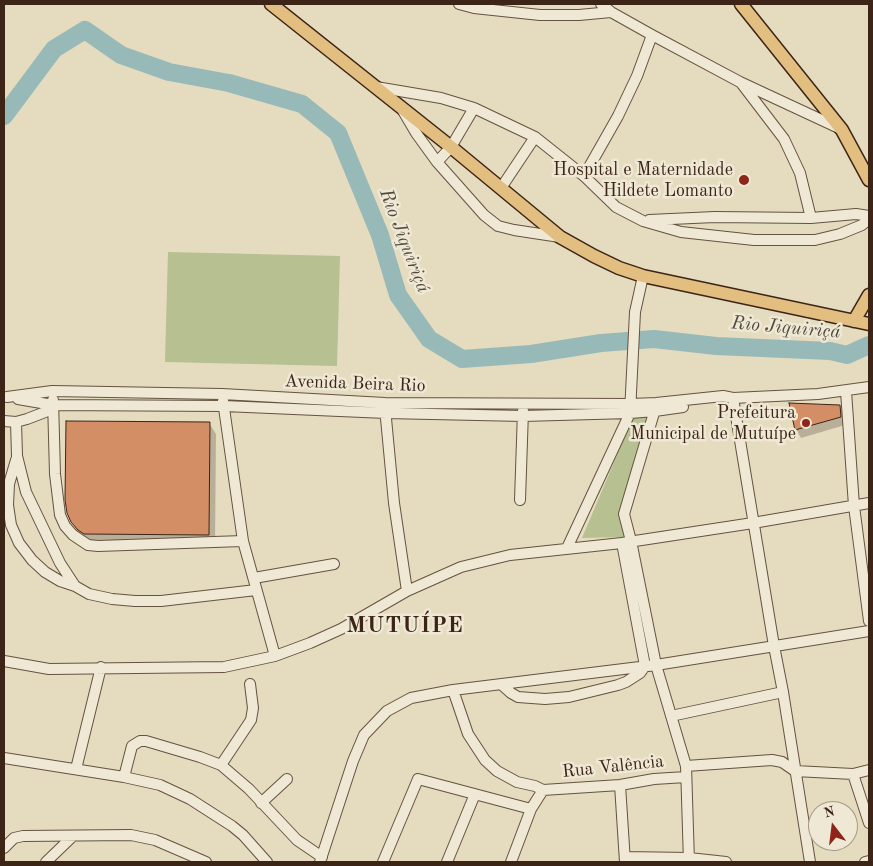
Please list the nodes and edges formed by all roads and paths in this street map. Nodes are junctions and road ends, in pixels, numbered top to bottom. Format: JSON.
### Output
{"nodes":[{"id":1,"x":271,"y":4,"type":"edge"},
{"id":2,"x":459,"y":4,"type":"edge"},
{"id":3,"x":601,"y":4,"type":"edge"},
{"id":4,"x":741,"y":4,"type":"edge"},
{"id":5,"x":612,"y":12,"type":"junction"},
{"id":6,"x":652,"y":35,"type":"junction"},
{"id":7,"x":740,"y":82,"type":"junction"},
{"id":8,"x":376,"y":87,"type":"junction"},
{"id":9,"x":400,"y":106,"type":"junction"},
{"id":10,"x":474,"y":108,"type":"junction"},
{"id":11,"x":842,"y":130,"type":"junction"},
{"id":12,"x":535,"y":137,"type":"junction"},
{"id":13,"x":451,"y":147,"type":"junction"},
{"id":14,"x":437,"y":162,"type":"junction"},
{"id":15,"x":584,"y":176,"type":"junction"},
{"id":16,"x":869,"y":180,"type":"edge"},
{"id":17,"x":501,"y":188,"type":"junction"},
{"id":18,"x":869,"y":217,"type":"edge"},
{"id":19,"x":811,"y":218,"type":"junction"},
{"id":20,"x":643,"y":221,"type":"junction"},
{"id":21,"x":560,"y":237,"type":"junction"},
{"id":22,"x":643,"y":276,"type":"junction"},
{"id":23,"x":869,"y":295,"type":"edge"},
{"id":24,"x":860,"y":322,"type":"edge"},
{"id":25,"x":869,"y":387,"type":"edge"},
{"id":26,"x":52,"y":391,"type":"junction"},
{"id":27,"x":846,"y":391,"type":"junction"},
{"id":28,"x":222,"y":394,"type":"junction"},
{"id":29,"x":6,"y":397,"type":"edge"},
{"id":30,"x":733,"y":398,"type":"junction"},
{"id":31,"x":524,"y":404,"type":"junction"},
{"id":32,"x":224,"y":406,"type":"junction"},
{"id":33,"x":53,"y":407,"type":"junction"},
{"id":34,"x":656,"y":407,"type":"junction"},
{"id":35,"x":385,"y":408,"type":"junction"},
{"id":36,"x":630,"y":408,"type":"junction"},
{"id":37,"x":523,"y":416,"type":"junction"},
{"id":38,"x":4,"y":421,"type":"edge"},
{"id":39,"x":16,"y":422,"type":"junction"},
{"id":40,"x":17,"y":456,"type":"junction"},
{"id":41,"x":520,"y":500,"type":"dead end"},
{"id":42,"x":869,"y":503,"type":"edge"},
{"id":43,"x":854,"y":506,"type":"junction"},
{"id":44,"x":753,"y":523,"type":"junction"},
{"id":45,"x":243,"y":541,"type":"junction"},
{"id":46,"x":627,"y":542,"type":"junction"},
{"id":47,"x":567,"y":548,"type":"junction"},
{"id":48,"x":334,"y":564,"type":"dead end"},
{"id":49,"x":254,"y":578,"type":"junction"},
{"id":50,"x":75,"y":586,"type":"junction"},
{"id":51,"x":256,"y":590,"type":"junction"},
{"id":52,"x":407,"y":591,"type":"junction"},
{"id":53,"x":640,"y":612,"type":"junction"},
{"id":54,"x":869,"y":621,"type":"edge"},
{"id":55,"x":869,"y":631,"type":"edge"},
{"id":56,"x":774,"y":646,"type":"junction"},
{"id":57,"x":275,"y":656,"type":"junction"},
{"id":58,"x":4,"y":661,"type":"edge"},
{"id":59,"x":656,"y":665,"type":"junction"},
{"id":60,"x":645,"y":666,"type":"junction"},
{"id":61,"x":100,"y":667,"type":"junction"},
{"id":62,"x":250,"y":684,"type":"dead end"},
{"id":63,"x":501,"y":684,"type":"junction"},
{"id":64,"x":453,"y":690,"type":"junction"},
{"id":65,"x":783,"y":692,"type":"junction"},
{"id":66,"x":671,"y":716,"type":"junction"},
{"id":67,"x":4,"y":758,"type":"edge"},
{"id":68,"x":221,"y":765,"type":"junction"},
{"id":69,"x":686,"y":766,"type":"junction"},
{"id":70,"x":76,"y":769,"type":"junction"},
{"id":71,"x":869,"y":770,"type":"edge"},
{"id":72,"x":795,"y":771,"type":"junction"},
{"id":73,"x":853,"y":774,"type":"junction"},
{"id":74,"x":686,"y":776,"type":"junction"},
{"id":75,"x":124,"y":777,"type":"junction"},
{"id":76,"x":287,"y":779,"type":"dead end"},
{"id":77,"x":620,"y":784,"type":"junction"},
{"id":78,"x":543,"y":790,"type":"junction"},
{"id":79,"x":475,"y":794,"type":"junction"},
{"id":80,"x":262,"y":803,"type":"junction"},
{"id":81,"x":531,"y":809,"type":"junction"},
{"id":82,"x":869,"y":823,"type":"edge"},
{"id":83,"x":72,"y":836,"type":"junction"},
{"id":84,"x":4,"y":848,"type":"edge"},
{"id":85,"x":321,"y":860,"type":"edge"},
{"id":86,"x":625,"y":860,"type":"edge"},
{"id":87,"x":689,"y":860,"type":"edge"},
{"id":88,"x":869,"y":861,"type":"edge"},
{"id":89,"x":46,"y":862,"type":"edge"},
{"id":90,"x":206,"y":862,"type":"edge"},
{"id":91,"x":267,"y":862,"type":"edge"},
{"id":92,"x":383,"y":862,"type":"edge"},
{"id":93,"x":447,"y":862,"type":"edge"},
{"id":94,"x":511,"y":862,"type":"edge"},
{"id":95,"x":726,"y":862,"type":"edge"},
{"id":96,"x":810,"y":862,"type":"edge"},
{"id":97,"x":865,"y":862,"type":"edge"}],
"edges":[{"from":1,"to":8,"type":"main road"},
{"from":2,"to":5,"type":"street"},
{"from":3,"to":5,"type":"street"},
{"from":4,"to":11,"type":"main road"},
{"from":5,"to":6,"type":"street"},
{"from":6,"to":7,"type":"street"},
{"from":6,"to":15,"type":"street"},
{"from":7,"to":11,"type":"street"},
{"from":7,"to":19,"type":"street"},
{"from":8,"to":9,"type":"main road"},
{"from":8,"to":10,"type":"street"},
{"from":9,"to":13,"type":"main road"},
{"from":9,"to":14,"type":"street"},
{"from":10,"to":12,"type":"street"},
{"from":10,"to":13,"type":"street"},
{"from":11,"to":16,"type":"main road"},
{"from":12,"to":15,"type":"street"},
{"from":12,"to":17,"type":"street"},
{"from":13,"to":14,"type":"street"},
{"from":13,"to":17,"type":"main road"},
{"from":14,"to":21,"type":"street"},
{"from":15,"to":20,"type":"street"},
{"from":17,"to":21,"type":"main road"},
{"from":18,"to":19,"type":"street"},
{"from":18,"to":20,"type":"street"},
{"from":19,"to":20,"type":"street"},
{"from":21,"to":22,"type":"main road"},
{"from":22,"to":24,"type":"main road"},
{"from":22,"to":36,"type":"street"},
{"from":23,"to":24,"type":"main road"},
{"from":25,"to":27,"type":"street","name":"Avenida Beira Rio"},
{"from":26,"to":28,"type":"street","name":"Avenida Beira Rio"},
{"from":26,"to":29,"type":"street","name":"Avenida Beira Rio"},
{"from":26,"to":33,"type":"street"},
{"from":27,"to":30,"type":"street","name":"Avenida Beira Rio"},
{"from":27,"to":43,"type":"street"},
{"from":28,"to":32,"type":"street"},
{"from":28,"to":35,"type":"street","name":"Avenida Beira Rio"},
{"from":29,"to":33,"type":"street"},
{"from":30,"to":34,"type":"street","name":"Avenida Beira Rio"},
{"from":30,"to":44,"type":"street"},
{"from":31,"to":35,"type":"street","name":"Avenida Beira Rio"},
{"from":31,"to":36,"type":"street","name":"Avenida Beira Rio"},
{"from":31,"to":37,"type":"street"},
{"from":32,"to":33,"type":"street","name":"Avenida Beira Rio"},
{"from":32,"to":35,"type":"street","name":"Avenida Beira Rio"},
{"from":32,"to":45,"type":"street"},
{"from":33,"to":39,"type":"street"},
{"from":33,"to":45,"type":"street"},
{"from":34,"to":36,"type":"street","name":"Avenida Beira Rio"},
{"from":34,"to":46,"type":"street"},
{"from":35,"to":37,"type":"street","name":"Avenida Beira Rio"},
{"from":35,"to":52,"type":"street"},
{"from":36,"to":37,"type":"street","name":"Avenida Beira Rio"},
{"from":36,"to":47,"type":"street"},
{"from":37,"to":41,"type":"street"},
{"from":38,"to":39,"type":"street"},
{"from":39,"to":40,"type":"street"},
{"from":40,"to":50,"type":"street"},
{"from":40,"to":50,"type":"street"},
{"from":42,"to":43,"type":"street"},
{"from":43,"to":44,"type":"street"},
{"from":43,"to":54,"type":"street"},
{"from":44,"to":46,"type":"street"},
{"from":44,"to":56,"type":"street"},
{"from":45,"to":49,"type":"street"},
{"from":46,"to":47,"type":"street"},
{"from":46,"to":53,"type":"street"},
{"from":47,"to":52,"type":"street"},
{"from":48,"to":49,"type":"street"},
{"from":49,"to":51,"type":"street"},
{"from":50,"to":51,"type":"street"},
{"from":51,"to":57,"type":"street"},
{"from":52,"to":57,"type":"street"},
{"from":53,"to":59,"type":"street"},
{"from":53,"to":60,"type":"street"},
{"from":55,"to":56,"type":"street"},
{"from":56,"to":59,"type":"street"},
{"from":56,"to":65,"type":"street"},
{"from":57,"to":61,"type":"street"},
{"from":58,"to":61,"type":"street"},
{"from":59,"to":60,"type":"street"},
{"from":59,"to":66,"type":"street"},
{"from":60,"to":63,"type":"street"},
{"from":60,"to":63,"type":"street"},
{"from":61,"to":70,"type":"street"},
{"from":62,"to":68,"type":"street"},
{"from":63,"to":64,"type":"street"},
{"from":64,"to":78,"type":"street"},
{"from":64,"to":85,"type":"street"},
{"from":65,"to":66,"type":"street"},
{"from":65,"to":72,"type":"street"},
{"from":66,"to":69,"type":"street"},
{"from":67,"to":70,"type":"street"},
{"from":68,"to":75,"type":"street"},
{"from":68,"to":80,"type":"street"},
{"from":69,"to":72,"type":"street","name":"Rua Valência"},
{"from":69,"to":74,"type":"street"},
{"from":70,"to":75,"type":"street"},
{"from":71,"to":73,"type":"street","name":"Rua Valência"},
{"from":72,"to":73,"type":"street","name":"Rua Valência"},
{"from":72,"to":96,"type":"street"},
{"from":73,"to":82,"type":"street"},
{"from":74,"to":77,"type":"street","name":"Rua Valência"},
{"from":74,"to":87,"type":"street"},
{"from":75,"to":91,"type":"street"},
{"from":76,"to":80,"type":"street"},
{"from":77,"to":78,"type":"street","name":"Rua Valência"},
{"from":77,"to":86,"type":"street"},
{"from":78,"to":81,"type":"street"},
{"from":79,"to":81,"type":"street"},
{"from":79,"to":92,"type":"street"},
{"from":79,"to":93,"type":"street"},
{"from":80,"to":85,"type":"street"},
{"from":81,"to":94,"type":"street"},
{"from":83,"to":84,"type":"street"},
{"from":83,"to":89,"type":"street"},
{"from":83,"to":90,"type":"street"},
{"from":86,"to":87,"type":"street"},
{"from":87,"to":95,"type":"street"},
{"from":88,"to":97,"type":"street"}]}
